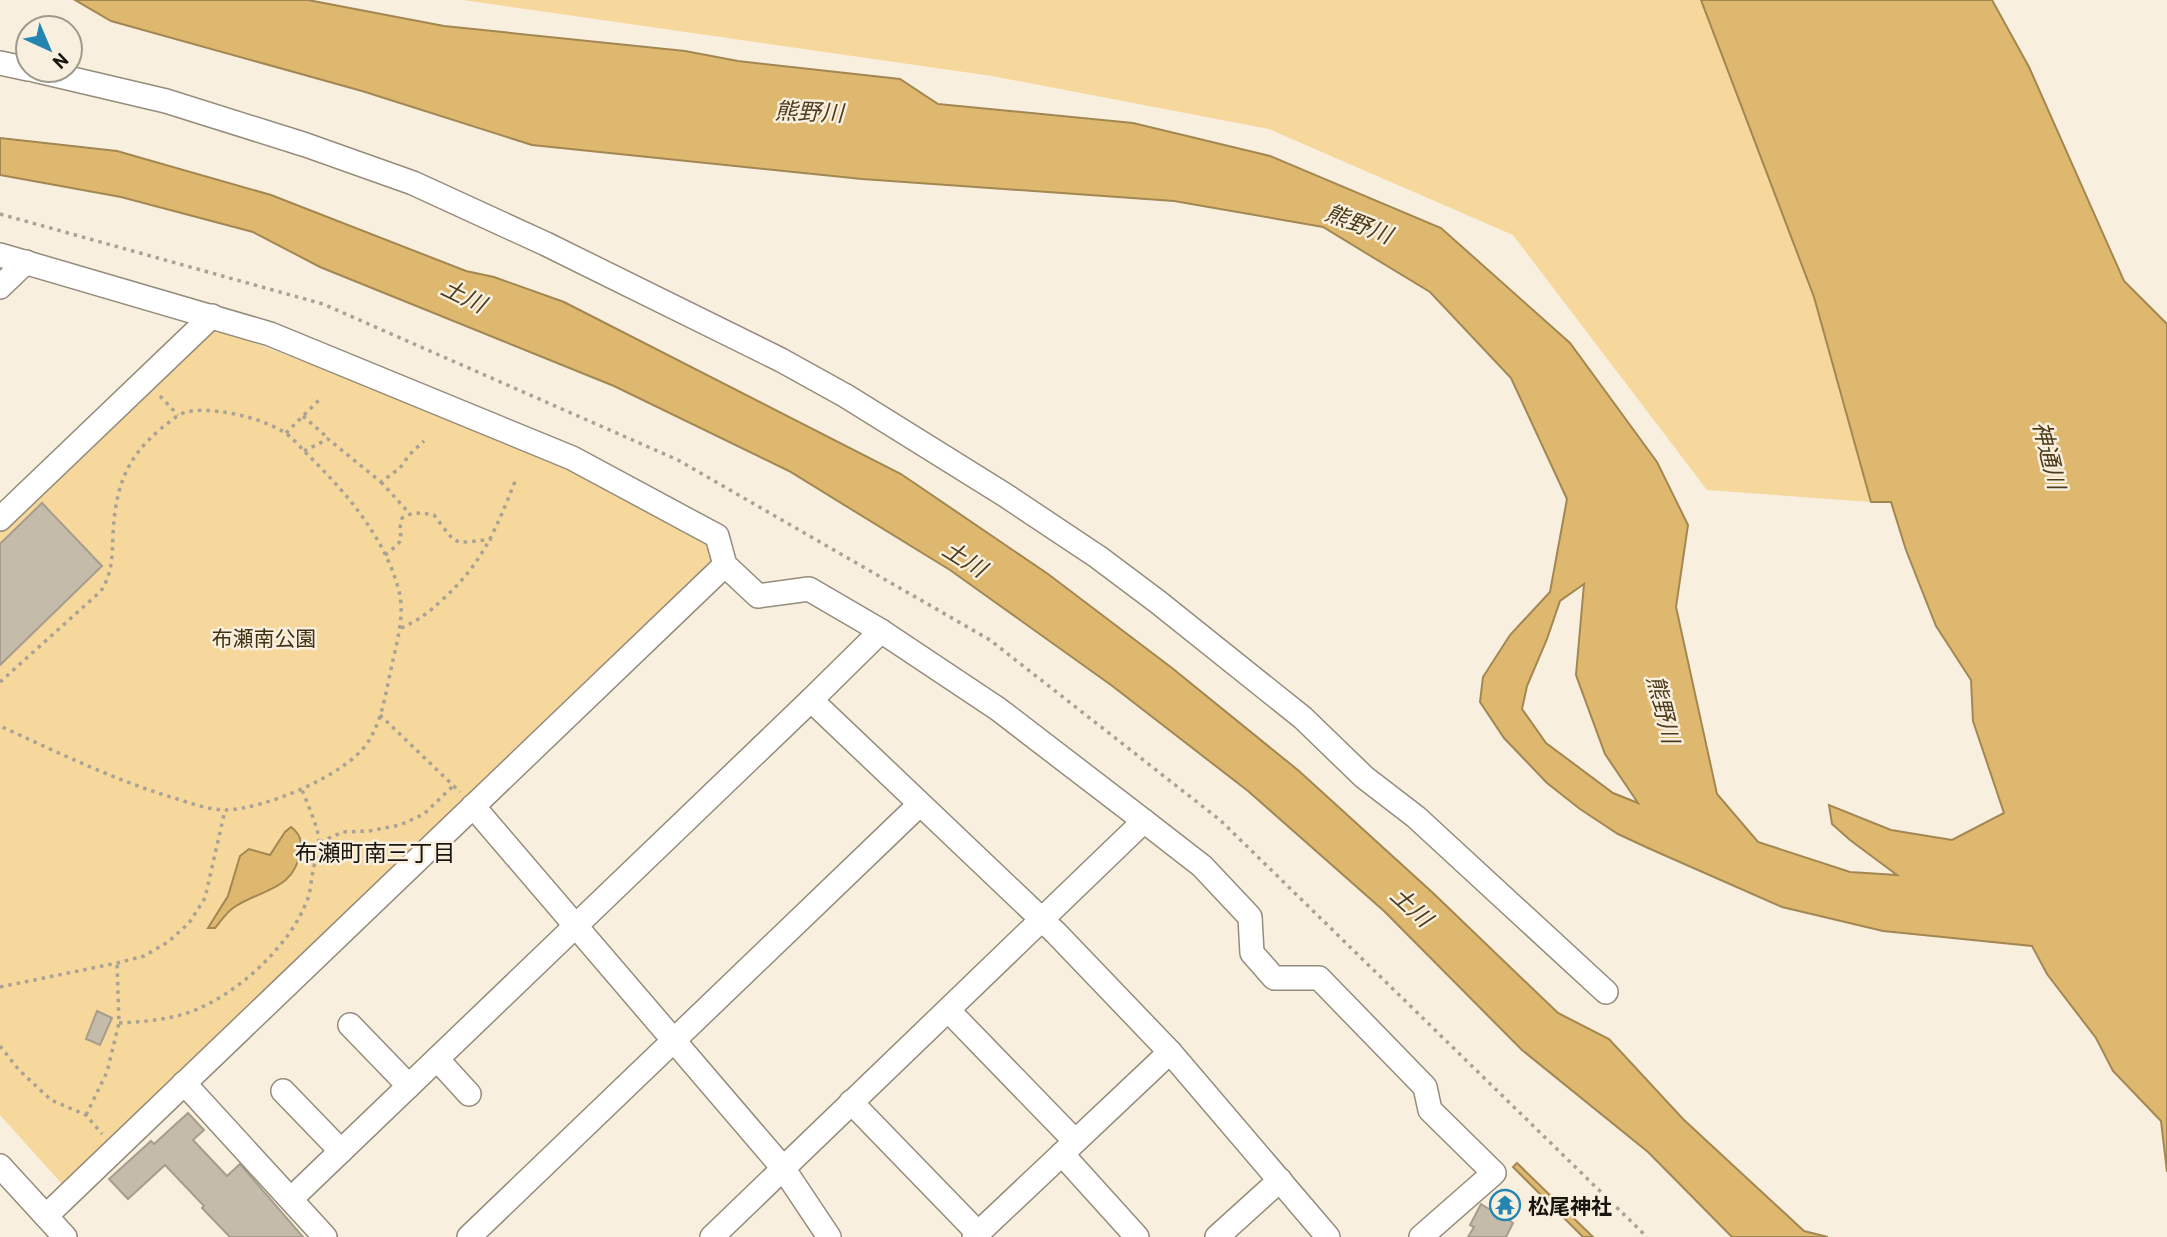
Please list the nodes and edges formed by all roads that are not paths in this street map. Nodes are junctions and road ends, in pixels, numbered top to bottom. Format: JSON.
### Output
{"nodes":[{"id":1,"x":84,"y":82,"type":"edge"},
{"id":2,"x":0,"y":255,"type":"edge"},
{"id":3,"x":26,"y":262,"type":"junction"},
{"id":4,"x":0,"y":287,"type":"edge"},
{"id":5,"x":212,"y":316,"type":"junction"},
{"id":6,"x":0,"y":519,"type":"edge"},
{"id":7,"x":725,"y":565,"type":"junction"},
{"id":8,"x":881,"y":631,"type":"junction"},
{"id":9,"x":811,"y":700,"type":"junction"},
{"id":10,"x":919,"y":805,"type":"junction"},
{"id":11,"x":473,"y":806,"type":"junction"},
{"id":12,"x":1144,"y":821,"type":"junction"},
{"id":13,"x":1042,"y":919,"type":"junction"},
{"id":14,"x":576,"y":926,"type":"junction"},
{"id":15,"x":1606,"y":992,"type":"dead end"},
{"id":16,"x":948,"y":1010,"type":"junction"},
{"id":17,"x":349,"y":1025,"type":"dead end"},
{"id":18,"x":673,"y":1041,"type":"junction"},
{"id":19,"x":1170,"y":1052,"type":"junction"},
{"id":20,"x":437,"y":1059,"type":"junction"},
{"id":21,"x":184,"y":1083,"type":"junction"},
{"id":22,"x":409,"y":1086,"type":"junction"},
{"id":23,"x":283,"y":1091,"type":"dead end"},
{"id":24,"x":469,"y":1094,"type":"dead end"},
{"id":25,"x":851,"y":1102,"type":"junction"},
{"id":26,"x":1069,"y":1148,"type":"junction"},
{"id":27,"x":341,"y":1151,"type":"junction"},
{"id":28,"x":783,"y":1168,"type":"junction"},
{"id":29,"x":3,"y":1174,"type":"edge"},
{"id":30,"x":1280,"y":1180,"type":"junction"},
{"id":31,"x":291,"y":1199,"type":"junction"},
{"id":32,"x":46,"y":1216,"type":"junction"},
{"id":33,"x":976,"y":1235,"type":"edge"},
{"id":34,"x":65,"y":1237,"type":"edge"},
{"id":35,"x":325,"y":1237,"type":"edge"},
{"id":36,"x":469,"y":1237,"type":"edge"},
{"id":37,"x":712,"y":1237,"type":"edge"},
{"id":38,"x":829,"y":1237,"type":"edge"},
{"id":39,"x":1138,"y":1237,"type":"edge"},
{"id":40,"x":1217,"y":1237,"type":"edge"},
{"id":41,"x":1328,"y":1237,"type":"edge"},
{"id":42,"x":1421,"y":1237,"type":"edge"}],
"edges":[{"from":1,"to":15,"type":"street"},
{"from":2,"to":3,"type":"street"},
{"from":3,"to":4,"type":"street"},
{"from":3,"to":5,"type":"street"},
{"from":5,"to":6,"type":"street"},
{"from":5,"to":7,"type":"street"},
{"from":7,"to":8,"type":"street"},
{"from":7,"to":11,"type":"street"},
{"from":8,"to":9,"type":"street"},
{"from":8,"to":12,"type":"street"},
{"from":9,"to":10,"type":"street"},
{"from":9,"to":14,"type":"street"},
{"from":10,"to":13,"type":"street"},
{"from":10,"to":18,"type":"street"},
{"from":11,"to":14,"type":"street"},
{"from":11,"to":21,"type":"street"},
{"from":12,"to":13,"type":"street"},
{"from":12,"to":42,"type":"street"},
{"from":13,"to":16,"type":"street"},
{"from":13,"to":19,"type":"street"},
{"from":14,"to":18,"type":"street"},
{"from":14,"to":20,"type":"street"},
{"from":16,"to":25,"type":"street"},
{"from":16,"to":26,"type":"street"},
{"from":17,"to":22,"type":"street"},
{"from":18,"to":28,"type":"street"},
{"from":18,"to":36,"type":"street"},
{"from":19,"to":26,"type":"street"},
{"from":19,"to":30,"type":"street"},
{"from":20,"to":22,"type":"street"},
{"from":20,"to":24,"type":"street"},
{"from":21,"to":31,"type":"street"},
{"from":21,"to":32,"type":"street"},
{"from":22,"to":27,"type":"street"},
{"from":23,"to":27,"type":"street"},
{"from":25,"to":28,"type":"street"},
{"from":25,"to":33,"type":"street"},
{"from":26,"to":33,"type":"street"},
{"from":26,"to":39,"type":"street"},
{"from":27,"to":31,"type":"street"},
{"from":28,"to":37,"type":"street"},
{"from":28,"to":38,"type":"street"},
{"from":29,"to":32,"type":"street"},
{"from":30,"to":40,"type":"street"},
{"from":30,"to":41,"type":"street"},
{"from":31,"to":35,"type":"street"},
{"from":32,"to":34,"type":"street"}]}
